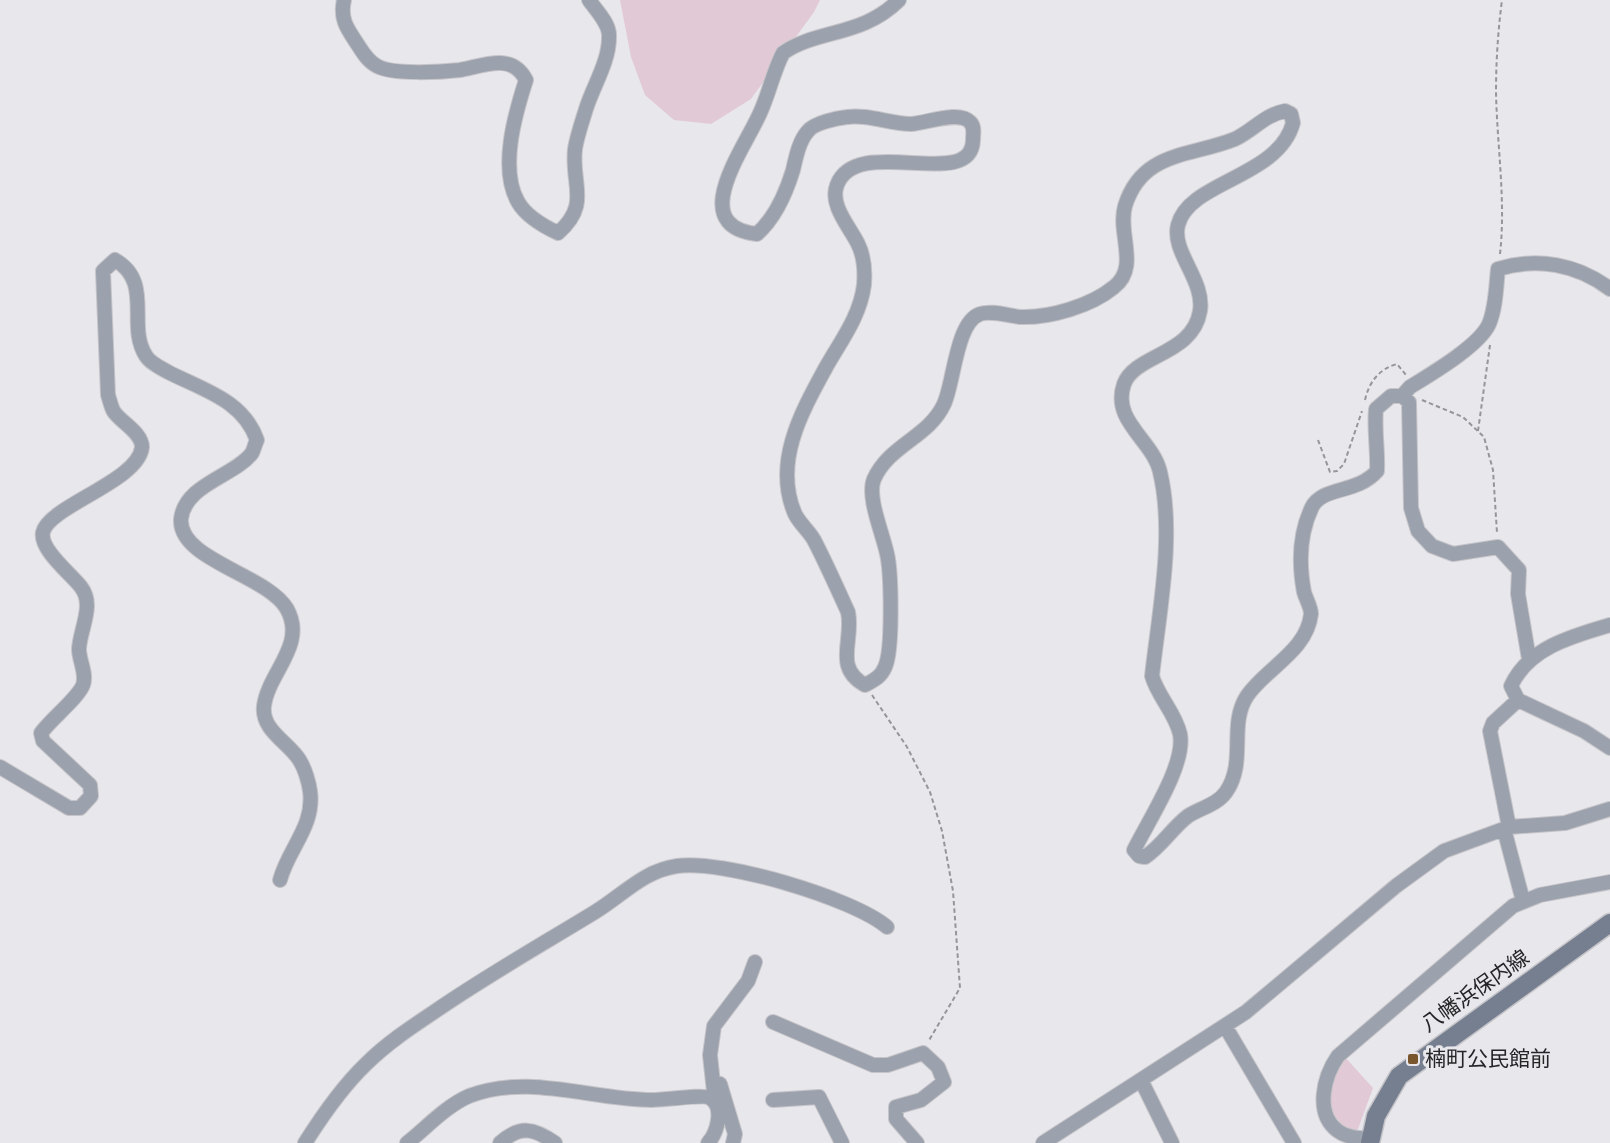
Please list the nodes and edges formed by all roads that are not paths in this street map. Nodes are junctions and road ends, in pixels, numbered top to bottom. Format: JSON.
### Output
{"nodes":[{"id":1,"x":344,"y":0,"type":"edge"},
{"id":2,"x":589,"y":0,"type":"edge"},
{"id":3,"x":899,"y":0,"type":"edge"},
{"id":4,"x":1610,"y":289,"type":"edge"},
{"id":5,"x":1406,"y":392,"type":"junction"},
{"id":6,"x":1610,"y":625,"type":"edge"},
{"id":7,"x":1529,"y":659,"type":"junction"},
{"id":8,"x":1518,"y":700,"type":"junction"},
{"id":9,"x":1610,"y":748,"type":"edge"},
{"id":10,"x":0,"y":767,"type":"edge"},
{"id":11,"x":1610,"y":809,"type":"edge"},
{"id":12,"x":1507,"y":828,"type":"junction"},
{"id":13,"x":280,"y":880,"type":"dead end"},
{"id":14,"x":1610,"y":882,"type":"edge"},
{"id":15,"x":1523,"y":901,"type":"junction"},
{"id":16,"x":1610,"y":923,"type":"edge"},
{"id":17,"x":887,"y":927,"type":"dead end"},
{"id":18,"x":755,"y":962,"type":"dead end"},
{"id":19,"x":774,"y":1022,"type":"dead end"},
{"id":20,"x":1225,"y":1026,"type":"junction"},
{"id":21,"x":1141,"y":1080,"type":"junction"},
{"id":22,"x":714,"y":1082,"type":"junction"},
{"id":23,"x":710,"y":1097,"type":"junction"},
{"id":24,"x":773,"y":1100,"type":"dead end"},
{"id":25,"x":1370,"y":1141,"type":"edge"},
{"id":26,"x":305,"y":1143,"type":"edge"},
{"id":27,"x":407,"y":1143,"type":"edge"},
{"id":28,"x":500,"y":1143,"type":"edge"},
{"id":29,"x":555,"y":1143,"type":"edge"},
{"id":30,"x":708,"y":1143,"type":"edge"},
{"id":31,"x":733,"y":1143,"type":"edge"},
{"id":32,"x":842,"y":1143,"type":"edge"},
{"id":33,"x":917,"y":1143,"type":"edge"},
{"id":34,"x":1043,"y":1143,"type":"edge"},
{"id":35,"x":1172,"y":1143,"type":"edge"},
{"id":36,"x":1294,"y":1143,"type":"edge"}],
"edges":[{"from":1,"to":2,"type":"street"},
{"from":3,"to":5,"type":"street"},
{"from":4,"to":5,"type":"street"},
{"from":5,"to":7,"type":"street"},
{"from":6,"to":7,"type":"street"},
{"from":7,"to":8,"type":"street"},
{"from":8,"to":9,"type":"street"},
{"from":8,"to":12,"type":"street"},
{"from":10,"to":13,"type":"street"},
{"from":11,"to":12,"type":"street"},
{"from":12,"to":15,"type":"street"},
{"from":12,"to":20,"type":"street"},
{"from":14,"to":15,"type":"street"},
{"from":15,"to":25,"type":"street"},
{"from":16,"to":25,"type":"main road","name":"八幡浜保内線"},
{"from":17,"to":26,"type":"street"},
{"from":18,"to":22,"type":"street"},
{"from":19,"to":33,"type":"street"},
{"from":20,"to":21,"type":"street"},
{"from":20,"to":36,"type":"street"},
{"from":21,"to":34,"type":"street"},
{"from":21,"to":35,"type":"street"},
{"from":22,"to":23,"type":"street"},
{"from":22,"to":31,"type":"street"},
{"from":23,"to":27,"type":"street"},
{"from":23,"to":30,"type":"street"},
{"from":24,"to":32,"type":"street"},
{"from":28,"to":29,"type":"street"}]}
